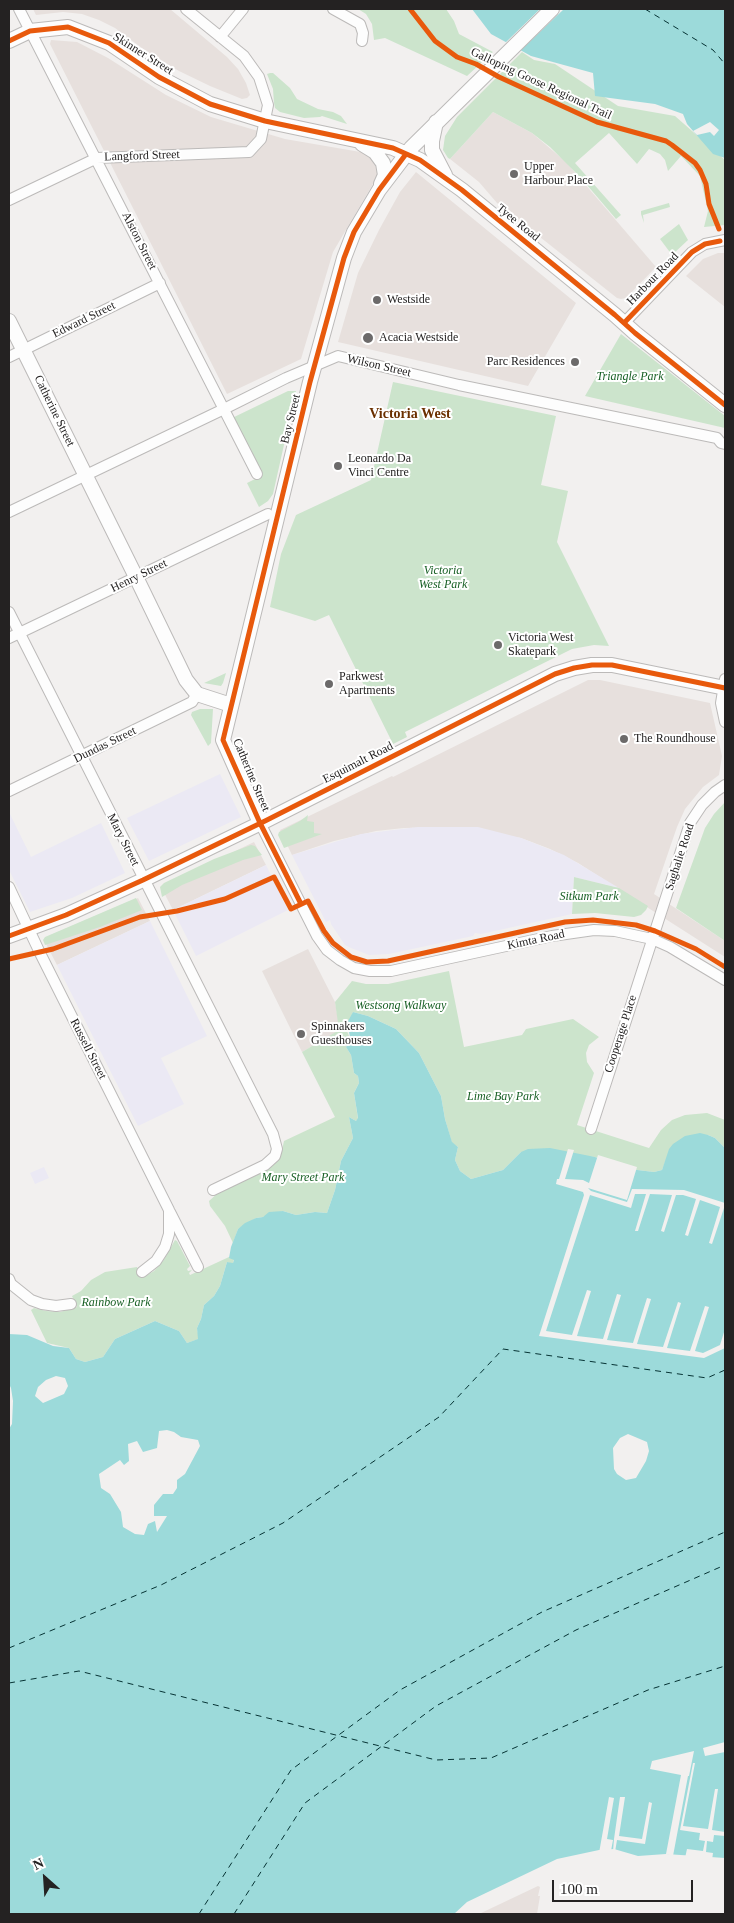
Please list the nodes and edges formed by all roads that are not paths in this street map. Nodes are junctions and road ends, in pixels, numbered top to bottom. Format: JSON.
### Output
{"nodes":[{"id":1,"x":19,"y":9,"type":"edge"},
{"id":2,"x":186,"y":9,"type":"edge"},
{"id":3,"x":243,"y":9,"type":"edge"},
{"id":4,"x":333,"y":9,"type":"edge"},
{"id":5,"x":552,"y":9,"type":"edge"},
{"id":6,"x":30,"y":31,"type":"junction"},
{"id":7,"x":220,"y":37,"type":"junction"},
{"id":8,"x":9,"y":41,"type":"edge"},
{"id":9,"x":362,"y":41,"type":"dead end"},
{"id":10,"x":265,"y":121,"type":"junction"},
{"id":11,"x":436,"y":122,"type":"junction"},
{"id":12,"x":352,"y":139,"type":"junction"},
{"id":13,"x":406,"y":154,"type":"junction"},
{"id":14,"x":96,"y":158,"type":"junction"},
{"id":15,"x":447,"y":180,"type":"junction"},
{"id":16,"x":379,"y":190,"type":"junction"},
{"id":17,"x":9,"y":200,"type":"edge"},
{"id":18,"x":725,"y":240,"type":"edge"},
{"id":19,"x":160,"y":283,"type":"junction"},
{"id":20,"x":9,"y":321,"type":"edge"},
{"id":21,"x":624,"y":323,"type":"junction"},
{"id":22,"x":23,"y":350,"type":"junction"},
{"id":23,"x":9,"y":357,"type":"edge"},
{"id":24,"x":315,"y":365,"type":"junction"},
{"id":25,"x":725,"y":405,"type":"edge"},
{"id":26,"x":224,"y":409,"type":"junction"},
{"id":27,"x":723,"y":438,"type":"edge"},
{"id":28,"x":256,"y":474,"type":"dead end"},
{"id":29,"x":85,"y":475,"type":"junction"},
{"id":30,"x":9,"y":512,"type":"edge"},
{"id":31,"x":268,"y":514,"type":"dead end"},
{"id":32,"x":136,"y":577,"type":"junction"},
{"id":33,"x":9,"y":612,"type":"edge"},
{"id":34,"x":20,"y":633,"type":"junction"},
{"id":35,"x":9,"y":638,"type":"edge"},
{"id":36,"x":725,"y":685,"type":"edge"},
{"id":37,"x":197,"y":694,"type":"junction"},
{"id":38,"x":231,"y":705,"type":"junction"},
{"id":39,"x":725,"y":722,"type":"edge"},
{"id":40,"x":81,"y":756,"type":"junction"},
{"id":41,"x":725,"y":785,"type":"edge"},
{"id":42,"x":9,"y":791,"type":"edge"},
{"id":43,"x":260,"y":823,"type":"junction"},
{"id":44,"x":143,"y":880,"type":"junction"},
{"id":45,"x":9,"y":887,"type":"edge"},
{"id":46,"x":29,"y":928,"type":"junction"},
{"id":47,"x":9,"y":936,"type":"edge"},
{"id":48,"x":652,"y":939,"type":"junction"},
{"id":49,"x":340,"y":960,"type":"joint"},
{"id":50,"x":725,"y":980,"type":"edge"},
{"id":51,"x":591,"y":1129,"type":"dead end"},
{"id":52,"x":213,"y":1190,"type":"dead end"},
{"id":53,"x":169,"y":1210,"type":"junction"},
{"id":54,"x":198,"y":1267,"type":"dead end"},
{"id":55,"x":142,"y":1272,"type":"dead end"},
{"id":56,"x":9,"y":1279,"type":"edge"},
{"id":57,"x":71,"y":1304,"type":"dead end"}],
"edges":[{"from":1,"to":6,"type":"street","name":"Alston Street"},
{"from":2,"to":7,"type":"street"},
{"from":3,"to":7,"type":"street"},
{"from":4,"to":9,"type":"street"},
{"from":5,"to":11,"type":"main road","name":"Bay Street"},
{"from":6,"to":8,"type":"main road","name":"Skinner Street"},
{"from":6,"to":10,"type":"main road","name":"Skinner Street"},
{"from":6,"to":14,"type":"street","name":"Alston Street"},
{"from":7,"to":10,"type":"street"},
{"from":10,"to":12,"type":"main road","name":"Tyee Road"},
{"from":10,"to":14,"type":"street","name":"Langford Street"},
{"from":11,"to":13,"type":"main road","name":"Bay Street"},
{"from":11,"to":15,"type":"main road"},
{"from":12,"to":13,"type":"main road","name":"Tyee Road"},
{"from":12,"to":16,"type":"main road"},
{"from":13,"to":15,"type":"main road","name":"Tyee Road"},
{"from":13,"to":16,"type":"main road","name":"Bay Street"},
{"from":14,"to":17,"type":"street","name":"Langford Street"},
{"from":14,"to":19,"type":"street","name":"Alston Street"},
{"from":15,"to":21,"type":"main road","name":"Tyee Road"},
{"from":16,"to":24,"type":"main road","name":"Bay Street"},
{"from":18,"to":21,"type":"street","name":"Harbour Road"},
{"from":19,"to":22,"type":"street","name":"Edward Street"},
{"from":19,"to":26,"type":"street","name":"Alston Street"},
{"from":20,"to":22,"type":"main road","name":"Catherine Street"},
{"from":21,"to":25,"type":"main road","name":"Tyee Road"},
{"from":22,"to":23,"type":"street","name":"Edward Street"},
{"from":22,"to":29,"type":"main road","name":"Catherine Street"},
{"from":24,"to":26,"type":"street","name":"Wilson Street"},
{"from":24,"to":27,"type":"street","name":"Wilson Street"},
{"from":24,"to":38,"type":"main road","name":"Bay Street"},
{"from":26,"to":28,"type":"street","name":"Alston Street"},
{"from":26,"to":29,"type":"street","name":"Wilson Street"},
{"from":29,"to":30,"type":"street","name":"Wilson Street"},
{"from":29,"to":32,"type":"main road","name":"Catherine Street"},
{"from":31,"to":32,"type":"street","name":"Henry Street"},
{"from":32,"to":34,"type":"street","name":"Henry Street"},
{"from":32,"to":37,"type":"main road","name":"Catherine Street"},
{"from":33,"to":34,"type":"street","name":"Mary Street"},
{"from":34,"to":35,"type":"street","name":"Henry Street"},
{"from":34,"to":40,"type":"street","name":"Mary Street"},
{"from":36,"to":39,"type":"street"},
{"from":36,"to":43,"type":"main road","name":"Esquimalt Road"},
{"from":37,"to":38,"type":"main road"},
{"from":37,"to":40,"type":"street","name":"Dundas Street"},
{"from":38,"to":43,"type":"main road","name":"Catherine Street"},
{"from":40,"to":42,"type":"street","name":"Dundas Street"},
{"from":40,"to":44,"type":"street","name":"Mary Street"},
{"from":41,"to":48,"type":"street","name":"Saghalie Road"},
{"from":43,"to":44,"type":"main road","name":"Esquimalt Road"},
{"from":43,"to":49,"type":"street","name":"Catherine Street"},
{"from":44,"to":46,"type":"main road","name":"Esquimalt Road"},
{"from":44,"to":52,"type":"street","name":"Mary Street"},
{"from":45,"to":46,"type":"street","name":"Russell Street"},
{"from":46,"to":47,"type":"main road","name":"Esquimalt Road"},
{"from":46,"to":53,"type":"street","name":"Russell Street"},
{"from":48,"to":49,"type":"street","name":"Kimta Road"},
{"from":48,"to":50,"type":"street","name":"Kimta Road"},
{"from":48,"to":51,"type":"street","name":"Cooperage Place"},
{"from":53,"to":54,"type":"street","name":"Russell Street"},
{"from":53,"to":55,"type":"street","name":"Russell Street"},
{"from":56,"to":57,"type":"street"}]}
